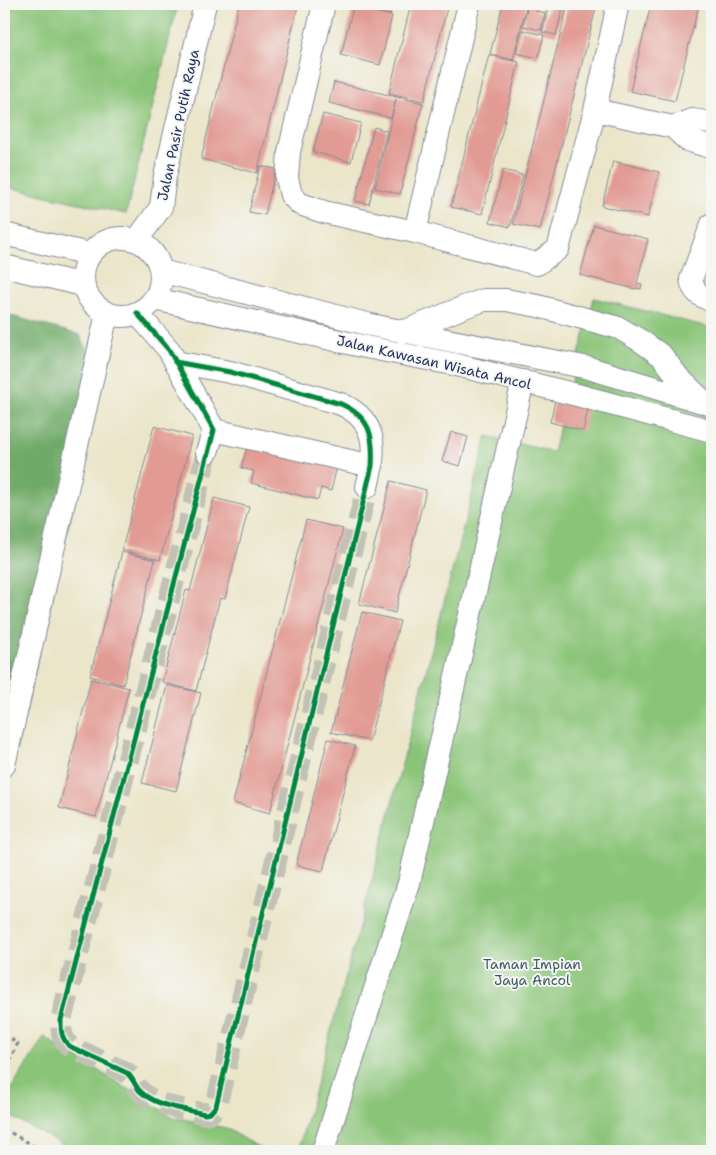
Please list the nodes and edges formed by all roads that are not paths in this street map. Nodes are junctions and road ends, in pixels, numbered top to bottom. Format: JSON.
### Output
{"nodes":[{"id":1,"x":205,"y":4,"type":"edge"},
{"id":2,"x":324,"y":4,"type":"edge"},
{"id":3,"x":469,"y":4,"type":"edge"},
{"id":4,"x":618,"y":4,"type":"edge"},
{"id":5,"x":594,"y":110,"type":"junction"},
{"id":6,"x":711,"y":137,"type":"edge"},
{"id":7,"x":712,"y":224,"type":"edge"},
{"id":8,"x":415,"y":232,"type":"junction"},
{"id":9,"x":4,"y":234,"type":"edge"},
{"id":10,"x":137,"y":240,"type":"junction"},
{"id":11,"x":89,"y":254,"type":"junction"},
{"id":12,"x":4,"y":266,"type":"edge"},
{"id":13,"x":161,"y":271,"type":"junction"},
{"id":14,"x":83,"y":284,"type":"junction"},
{"id":15,"x":155,"y":298,"type":"junction"},
{"id":16,"x":712,"y":301,"type":"edge"},
{"id":17,"x":137,"y":313,"type":"junction"},
{"id":18,"x":107,"y":314,"type":"junction"},
{"id":19,"x":403,"y":332,"type":"junction"},
{"id":20,"x":175,"y":362,"type":"junction"},
{"id":21,"x":523,"y":381,"type":"junction"},
{"id":22,"x":709,"y":404,"type":"edge"},
{"id":23,"x":214,"y":430,"type":"junction"},
{"id":24,"x":712,"y":431,"type":"edge"},
{"id":25,"x":208,"y":452,"type":"tunnel mouth"},
{"id":26,"x":372,"y":466,"type":"junction"},
{"id":27,"x":367,"y":487,"type":"tunnel mouth"},
{"id":28,"x":4,"y":765,"type":"edge"},
{"id":29,"x":323,"y":1151,"type":"edge"}],
"edges":[{"from":1,"to":10,"type":"street","name":"Jalan Pasir Putih Raya"},
{"from":2,"to":8,"type":"street"},
{"from":3,"to":8,"type":"street"},
{"from":4,"to":5,"type":"street"},
{"from":5,"to":6,"type":"street"},
{"from":5,"to":8,"type":"street"},
{"from":7,"to":16,"type":"street"},
{"from":9,"to":11,"type":"street"},
{"from":10,"to":11,"type":"street"},
{"from":10,"to":13,"type":"street"},
{"from":11,"to":14,"type":"street"},
{"from":12,"to":14,"type":"street"},
{"from":13,"to":15,"type":"street"},
{"from":13,"to":19,"type":"street","name":"Jalan Kawasan Wisata Ancol"},
{"from":14,"to":18,"type":"street"},
{"from":15,"to":17,"type":"street"},
{"from":15,"to":21,"type":"street","name":"Jalan Kawasan Wisata Ancol"},
{"from":17,"to":18,"type":"street"},
{"from":17,"to":20,"type":"street"},
{"from":18,"to":28,"type":"street"},
{"from":19,"to":22,"type":"street","name":"Jalan Kawasan Wisata Ancol"},
{"from":19,"to":22,"type":"street"},
{"from":20,"to":23,"type":"street"},
{"from":20,"to":26,"type":"street"},
{"from":21,"to":24,"type":"street","name":"Jalan Kawasan Wisata Ancol"},
{"from":21,"to":29,"type":"street"},
{"from":23,"to":25,"type":"street"},
{"from":23,"to":26,"type":"street"},
{"from":26,"to":27,"type":"street"}]}
